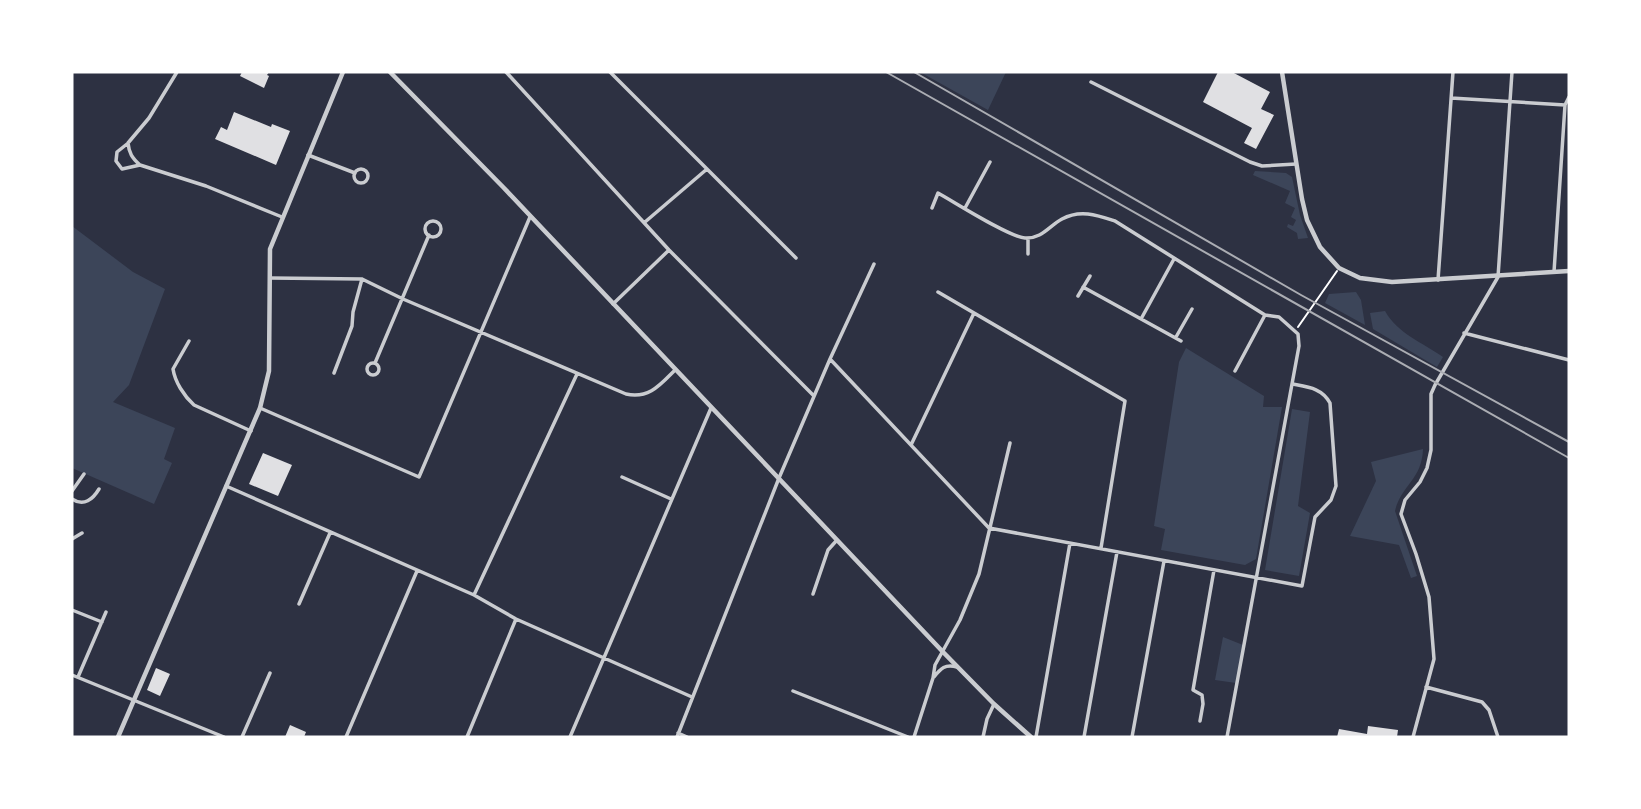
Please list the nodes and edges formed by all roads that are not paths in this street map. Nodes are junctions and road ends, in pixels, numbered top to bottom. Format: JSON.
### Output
{"nodes":[{"id":1,"x":177,"y":72,"type":"edge"},
{"id":2,"x":390,"y":72,"type":"edge"},
{"id":3,"x":506,"y":72,"type":"edge"},
{"id":4,"x":610,"y":72,"type":"edge"},
{"id":5,"x":1282,"y":72,"type":"edge"},
{"id":6,"x":1453,"y":72,"type":"edge"},
{"id":7,"x":1512,"y":72,"type":"edge"},
{"id":8,"x":342,"y":73,"type":"edge"},
{"id":9,"x":1091,"y":82,"type":"dead end"},
{"id":10,"x":1569,"y":97,"type":"edge"},
{"id":11,"x":1451,"y":98,"type":"junction"},
{"id":12,"x":1510,"y":102,"type":"junction"},
{"id":13,"x":1564,"y":105,"type":"junction"},
{"id":14,"x":128,"y":143,"type":"junction"},
{"id":15,"x":308,"y":155,"type":"junction"},
{"id":16,"x":990,"y":162,"type":"dead end"},
{"id":17,"x":140,"y":164,"type":"junction"},
{"id":18,"x":1296,"y":164,"type":"junction"},
{"id":19,"x":706,"y":169,"type":"junction"},
{"id":20,"x":355,"y":173,"type":"junction"},
{"id":21,"x":932,"y":208,"type":"dead end"},
{"id":22,"x":965,"y":208,"type":"junction"},
{"id":23,"x":282,"y":217,"type":"junction"},
{"id":24,"x":530,"y":217,"type":"junction"},
{"id":25,"x":645,"y":222,"type":"junction"},
{"id":26,"x":429,"y":235,"type":"junction"},
{"id":27,"x":1028,"y":238,"type":"junction"},
{"id":28,"x":669,"y":250,"type":"junction"},
{"id":29,"x":1028,"y":254,"type":"dead end"},
{"id":30,"x":796,"y":258,"type":"dead end"},
{"id":31,"x":1174,"y":260,"type":"junction"},
{"id":32,"x":874,"y":264,"type":"dead end"},
{"id":33,"x":1569,"y":271,"type":"edge"},
{"id":34,"x":1555,"y":272,"type":"junction"},
{"id":35,"x":1090,"y":276,"type":"dead end"},
{"id":36,"x":1498,"y":277,"type":"junction"},
{"id":37,"x":268,"y":278,"type":"junction"},
{"id":38,"x":362,"y":279,"type":"junction"},
{"id":39,"x":1438,"y":280,"type":"junction"},
{"id":40,"x":1083,"y":287,"type":"junction"},
{"id":41,"x":939,"y":292,"type":"dead end"},
{"id":42,"x":1078,"y":296,"type":"dead end"},
{"id":43,"x":403,"y":299,"type":"junction"},
{"id":44,"x":613,"y":304,"type":"junction"},
{"id":45,"x":1192,"y":309,"type":"dead end"},
{"id":46,"x":974,"y":313,"type":"junction"},
{"id":47,"x":1265,"y":314,"type":"junction"},
{"id":48,"x":1141,"y":319,"type":"junction"},
{"id":49,"x":481,"y":332,"type":"junction"},
{"id":50,"x":1464,"y":333,"type":"junction"},
{"id":51,"x":1175,"y":338,"type":"junction"},
{"id":52,"x":189,"y":341,"type":"dead end"},
{"id":53,"x":1181,"y":341,"type":"dead end"},
{"id":54,"x":830,"y":359,"type":"junction"},
{"id":55,"x":1569,"y":360,"type":"edge"},
{"id":56,"x":375,"y":363,"type":"dead end"},
{"id":57,"x":675,"y":370,"type":"junction"},
{"id":58,"x":1235,"y":371,"type":"dead end"},
{"id":59,"x":334,"y":373,"type":"dead end"},
{"id":60,"x":577,"y":374,"type":"junction"},
{"id":61,"x":1292,"y":384,"type":"junction"},
{"id":62,"x":814,"y":395,"type":"junction"},
{"id":63,"x":260,"y":408,"type":"junction"},
{"id":64,"x":711,"y":408,"type":"junction"},
{"id":65,"x":251,"y":431,"type":"junction"},
{"id":66,"x":1010,"y":443,"type":"dead end"},
{"id":67,"x":911,"y":445,"type":"junction"},
{"id":68,"x":84,"y":474,"type":"dead end"},
{"id":69,"x":622,"y":477,"type":"dead end"},
{"id":70,"x":779,"y":478,"type":"junction"},
{"id":71,"x":226,"y":486,"type":"junction"},
{"id":72,"x":99,"y":489,"type":"dead end"},
{"id":73,"x":72,"y":491,"type":"edge"},
{"id":74,"x":72,"y":499,"type":"edge"},
{"id":75,"x":671,"y":499,"type":"junction"},
{"id":76,"x":989,"y":528,"type":"junction"},
{"id":77,"x":82,"y":533,"type":"dead end"},
{"id":78,"x":330,"y":533,"type":"junction"},
{"id":79,"x":72,"y":539,"type":"edge"},
{"id":80,"x":837,"y":540,"type":"junction"},
{"id":81,"x":1070,"y":543,"type":"junction"},
{"id":82,"x":1101,"y":548,"type":"junction"},
{"id":83,"x":1117,"y":552,"type":"junction"},
{"id":84,"x":1164,"y":561,"type":"junction"},
{"id":85,"x":1214,"y":570,"type":"junction"},
{"id":86,"x":417,"y":571,"type":"junction"},
{"id":87,"x":1256,"y":577,"type":"junction"},
{"id":88,"x":813,"y":594,"type":"dead end"},
{"id":89,"x":474,"y":595,"type":"junction"},
{"id":90,"x":299,"y":604,"type":"dead end"},
{"id":91,"x":72,"y":610,"type":"edge"},
{"id":92,"x":106,"y":612,"type":"dead end"},
{"id":93,"x":516,"y":619,"type":"junction"},
{"id":94,"x":102,"y":622,"type":"junction"},
{"id":95,"x":943,"y":653,"type":"junction"},
{"id":96,"x":603,"y":657,"type":"junction"},
{"id":97,"x":957,"y":667,"type":"junction"},
{"id":98,"x":270,"y":673,"type":"dead end"},
{"id":99,"x":72,"y":675,"type":"edge"},
{"id":100,"x":78,"y":677,"type":"junction"},
{"id":101,"x":933,"y":678,"type":"junction"},
{"id":102,"x":1426,"y":687,"type":"junction"},
{"id":103,"x":793,"y":691,"type":"dead end"},
{"id":104,"x":692,"y":697,"type":"junction"},
{"id":105,"x":132,"y":699,"type":"junction"},
{"id":106,"x":994,"y":704,"type":"junction"},
{"id":107,"x":1200,"y":721,"type":"dead end"},
{"id":108,"x":209,"y":731,"type":"junction"},
{"id":109,"x":677,"y":735,"type":"edge"},
{"id":110,"x":118,"y":737,"type":"edge"},
{"id":111,"x":206,"y":737,"type":"edge"},
{"id":112,"x":224,"y":737,"type":"edge"},
{"id":113,"x":242,"y":737,"type":"edge"},
{"id":114,"x":346,"y":737,"type":"edge"},
{"id":115,"x":467,"y":737,"type":"edge"},
{"id":116,"x":569,"y":737,"type":"edge"},
{"id":117,"x":687,"y":737,"type":"edge"},
{"id":118,"x":908,"y":737,"type":"edge"},
{"id":119,"x":914,"y":737,"type":"edge"},
{"id":120,"x":983,"y":737,"type":"edge"},
{"id":121,"x":1033,"y":737,"type":"edge"},
{"id":122,"x":1084,"y":737,"type":"edge"},
{"id":123,"x":1132,"y":737,"type":"edge"},
{"id":124,"x":1227,"y":737,"type":"edge"},
{"id":125,"x":1413,"y":737,"type":"edge"},
{"id":126,"x":1498,"y":737,"type":"edge"}],
"edges":[{"from":1,"to":14,"type":"street"},
{"from":2,"to":24,"type":"street"},
{"from":3,"to":25,"type":"street"},
{"from":4,"to":19,"type":"street"},
{"from":5,"to":18,"type":"street"},
{"from":6,"to":11,"type":"street"},
{"from":7,"to":12,"type":"street"},
{"from":8,"to":15,"type":"street"},
{"from":9,"to":18,"type":"street"},
{"from":10,"to":13,"type":"street"},
{"from":11,"to":12,"type":"street"},
{"from":11,"to":39,"type":"street"},
{"from":12,"to":13,"type":"street"},
{"from":12,"to":36,"type":"street"},
{"from":13,"to":34,"type":"street"},
{"from":14,"to":17,"type":"street"},
{"from":14,"to":17,"type":"street"},
{"from":15,"to":20,"type":"street"},
{"from":15,"to":23,"type":"street"},
{"from":16,"to":22,"type":"street"},
{"from":17,"to":23,"type":"street"},
{"from":18,"to":39,"type":"street"},
{"from":19,"to":25,"type":"street"},
{"from":19,"to":30,"type":"street"},
{"from":20,"to":20,"type":"street"},
{"from":21,"to":22,"type":"street"},
{"from":22,"to":27,"type":"street"},
{"from":23,"to":37,"type":"street"},
{"from":24,"to":44,"type":"street"},
{"from":24,"to":49,"type":"street"},
{"from":25,"to":28,"type":"street"},
{"from":26,"to":26,"type":"street"},
{"from":26,"to":43,"type":"street"},
{"from":27,"to":29,"type":"street"},
{"from":27,"to":31,"type":"street"},
{"from":28,"to":44,"type":"street"},
{"from":28,"to":62,"type":"street"},
{"from":31,"to":47,"type":"street"},
{"from":31,"to":48,"type":"street"},
{"from":32,"to":54,"type":"street"},
{"from":33,"to":34,"type":"street"},
{"from":34,"to":36,"type":"street"},
{"from":35,"to":40,"type":"street"},
{"from":36,"to":39,"type":"street"},
{"from":36,"to":50,"type":"street"},
{"from":37,"to":38,"type":"street"},
{"from":37,"to":63,"type":"street"},
{"from":38,"to":43,"type":"street"},
{"from":38,"to":59,"type":"street"},
{"from":40,"to":42,"type":"street"},
{"from":40,"to":48,"type":"street"},
{"from":41,"to":46,"type":"street"},
{"from":43,"to":49,"type":"street"},
{"from":43,"to":56,"type":"street"},
{"from":44,"to":57,"type":"street"},
{"from":45,"to":51,"type":"street"},
{"from":46,"to":67,"type":"street"},
{"from":46,"to":82,"type":"street"},
{"from":47,"to":58,"type":"street"},
{"from":47,"to":61,"type":"street"},
{"from":48,"to":51,"type":"street"},
{"from":49,"to":60,"type":"street"},
{"from":49,"to":63,"type":"street"},
{"from":50,"to":55,"type":"street"},
{"from":50,"to":102,"type":"street"},
{"from":51,"to":53,"type":"street"},
{"from":52,"to":65,"type":"street"},
{"from":54,"to":62,"type":"street"},
{"from":54,"to":67,"type":"street"},
{"from":57,"to":60,"type":"street"},
{"from":57,"to":64,"type":"street"},
{"from":60,"to":89,"type":"street"},
{"from":61,"to":87,"type":"street"},
{"from":61,"to":87,"type":"street"},
{"from":62,"to":70,"type":"street"},
{"from":63,"to":65,"type":"street"},
{"from":64,"to":70,"type":"street"},
{"from":64,"to":75,"type":"street"},
{"from":65,"to":71,"type":"street"},
{"from":66,"to":76,"type":"street"},
{"from":67,"to":76,"type":"street"},
{"from":68,"to":73,"type":"street"},
{"from":69,"to":75,"type":"street"},
{"from":70,"to":80,"type":"street"},
{"from":70,"to":104,"type":"street"},
{"from":71,"to":78,"type":"street"},
{"from":71,"to":105,"type":"street"},
{"from":72,"to":74,"type":"street"},
{"from":75,"to":96,"type":"street"},
{"from":76,"to":81,"type":"street"},
{"from":76,"to":95,"type":"street"},
{"from":77,"to":79,"type":"street"},
{"from":78,"to":86,"type":"street"},
{"from":78,"to":90,"type":"street"},
{"from":80,"to":88,"type":"street"},
{"from":80,"to":95,"type":"street"},
{"from":81,"to":82,"type":"street"},
{"from":81,"to":121,"type":"street"},
{"from":82,"to":83,"type":"street"},
{"from":83,"to":84,"type":"street"},
{"from":83,"to":122,"type":"street"},
{"from":84,"to":85,"type":"street"},
{"from":84,"to":123,"type":"street"},
{"from":85,"to":87,"type":"street"},
{"from":85,"to":107,"type":"street"},
{"from":86,"to":89,"type":"street"},
{"from":86,"to":114,"type":"street"},
{"from":87,"to":124,"type":"street"},
{"from":89,"to":93,"type":"street"},
{"from":91,"to":94,"type":"street"},
{"from":92,"to":94,"type":"street"},
{"from":93,"to":96,"type":"street"},
{"from":93,"to":115,"type":"street"},
{"from":94,"to":100,"type":"street"},
{"from":95,"to":97,"type":"street"},
{"from":95,"to":101,"type":"street"},
{"from":96,"to":104,"type":"street"},
{"from":96,"to":116,"type":"street"},
{"from":97,"to":101,"type":"street"},
{"from":97,"to":106,"type":"street"},
{"from":98,"to":113,"type":"street"},
{"from":99,"to":100,"type":"street"},
{"from":100,"to":105,"type":"street"},
{"from":101,"to":119,"type":"street"},
{"from":102,"to":125,"type":"street"},
{"from":102,"to":126,"type":"street"},
{"from":103,"to":118,"type":"street"},
{"from":104,"to":109,"type":"street"},
{"from":105,"to":108,"type":"street"},
{"from":105,"to":110,"type":"street"},
{"from":106,"to":120,"type":"street"},
{"from":106,"to":121,"type":"street"},
{"from":108,"to":111,"type":"street"},
{"from":108,"to":112,"type":"street"},
{"from":109,"to":117,"type":"street"}]}
